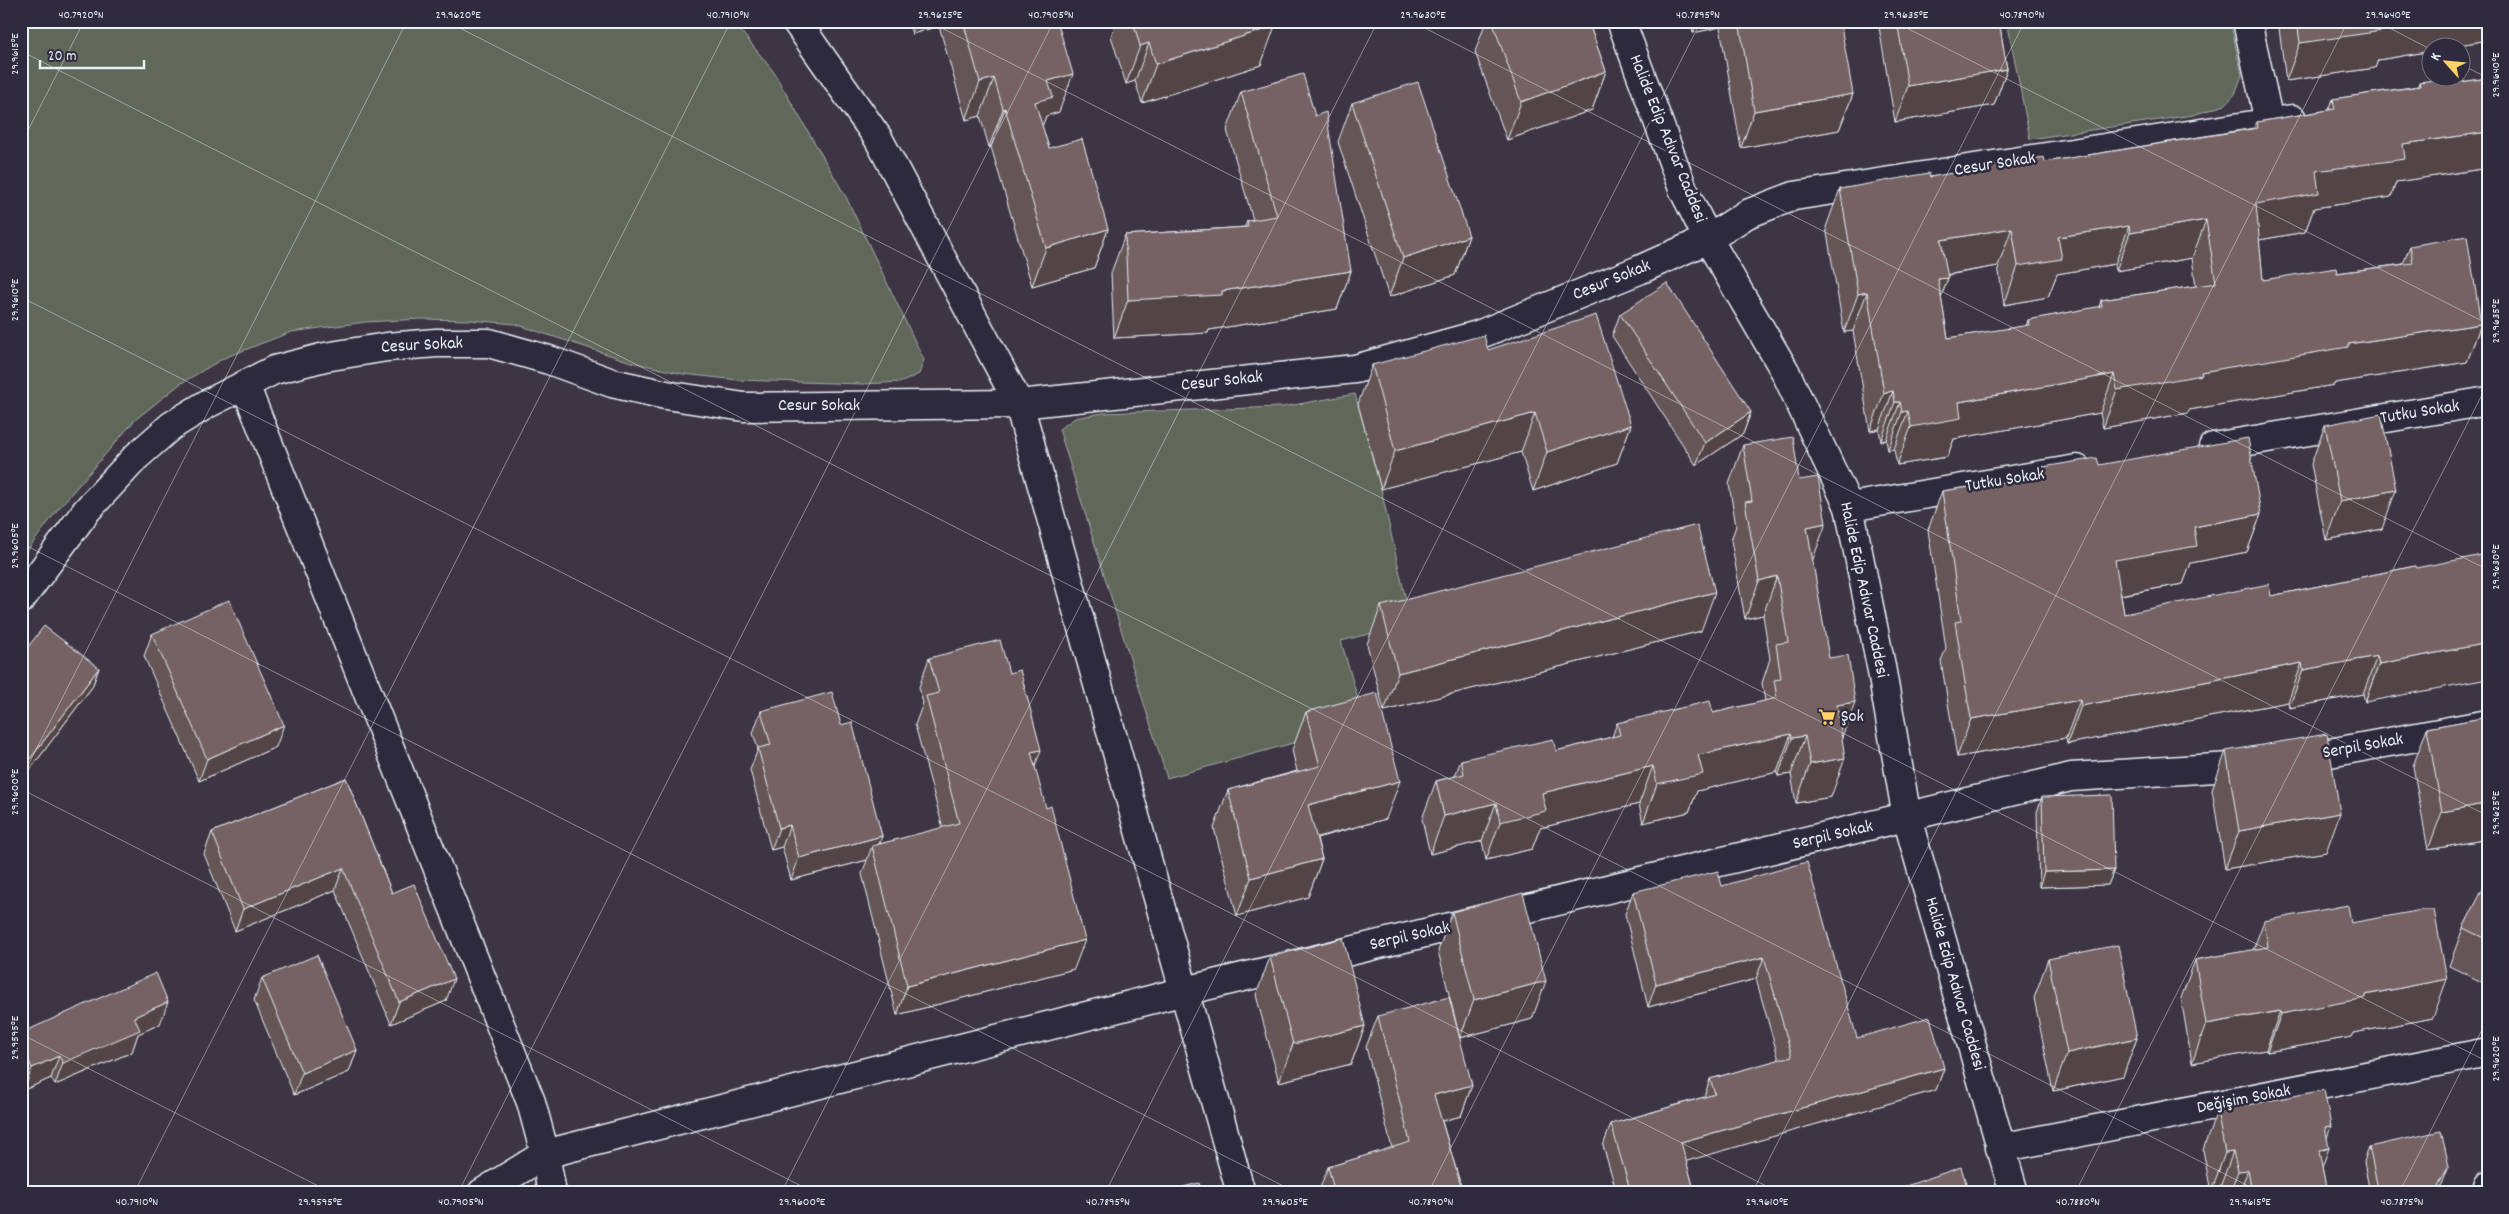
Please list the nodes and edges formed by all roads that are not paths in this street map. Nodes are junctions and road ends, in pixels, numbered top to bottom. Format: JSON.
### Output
{"nodes":[{"id":1,"x":796,"y":21,"type":"edge"},
{"id":2,"x":1621,"y":21,"type":"edge"},
{"id":3,"x":2247,"y":21,"type":"edge"},
{"id":4,"x":2316,"y":116,"type":"edge"},
{"id":5,"x":2269,"y":122,"type":"junction"},
{"id":6,"x":1708,"y":239,"type":"junction"},
{"id":7,"x":245,"y":385,"type":"junction"},
{"id":8,"x":2488,"y":402,"type":"edge"},
{"id":9,"x":1019,"y":404,"type":"junction"},
{"id":10,"x":2193,"y":450,"type":"edge"},
{"id":11,"x":2104,"y":465,"type":"edge"},
{"id":12,"x":1849,"y":507,"type":"junction"},
{"id":13,"x":21,"y":599,"type":"edge"},
{"id":14,"x":2488,"y":724,"type":"edge"},
{"id":15,"x":1908,"y":818,"type":"junction"},
{"id":16,"x":1184,"y":991,"type":"junction"},
{"id":17,"x":2488,"y":1052,"type":"edge"},
{"id":18,"x":2000,"y":1148,"type":"junction"},
{"id":19,"x":545,"y":1154,"type":"junction"},
{"id":20,"x":2488,"y":1186,"type":"edge"},
{"id":21,"x":482,"y":1193,"type":"edge"},
{"id":22,"x":552,"y":1193,"type":"edge"},
{"id":23,"x":1241,"y":1193,"type":"edge"},
{"id":24,"x":2014,"y":1193,"type":"edge"},
{"id":25,"x":2485,"y":1193,"type":"edge"}],
"edges":[{"from":1,"to":9,"type":"street"},
{"from":2,"to":6,"type":"street","name":"Halide Edip Adıvar Caddesi"},
{"from":3,"to":5,"type":"street"},
{"from":4,"to":5,"type":"street","name":"Cesur Sokak"},
{"from":5,"to":6,"type":"street","name":"Cesur Sokak"},
{"from":6,"to":9,"type":"street","name":"Cesur Sokak"},
{"from":6,"to":12,"type":"street","name":"Halide Edip Adıvar Caddesi"},
{"from":7,"to":9,"type":"street","name":"Cesur Sokak"},
{"from":7,"to":13,"type":"street","name":"Cesur Sokak"},
{"from":7,"to":19,"type":"street"},
{"from":8,"to":10,"type":"street","name":"Tutku Sokak"},
{"from":9,"to":16,"type":"street"},
{"from":11,"to":12,"type":"street","name":"Tutku Sokak"},
{"from":12,"to":15,"type":"street","name":"Halide Edip Adıvar Caddesi"},
{"from":14,"to":15,"type":"street","name":"Serpil Sokak"},
{"from":15,"to":16,"type":"street","name":"Serpil Sokak"},
{"from":15,"to":18,"type":"street","name":"Halide Edip Adıvar Caddesi"},
{"from":16,"to":19,"type":"street","name":"Serpil Sokak"},
{"from":16,"to":23,"type":"street"},
{"from":17,"to":18,"type":"street","name":"Değişim Sokak"},
{"from":18,"to":24,"type":"street","name":"Halide Edip Adıvar Caddesi"},
{"from":19,"to":21,"type":"street","name":"Serpil Sokak"},
{"from":19,"to":22,"type":"street"},
{"from":20,"to":25,"type":"street"}]}
